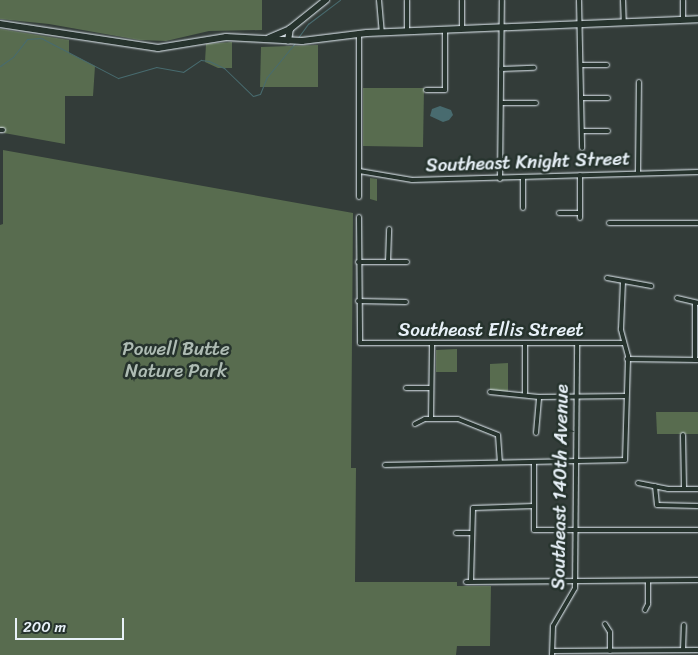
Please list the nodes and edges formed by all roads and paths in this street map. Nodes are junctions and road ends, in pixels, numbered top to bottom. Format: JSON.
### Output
{"nodes":[{"id":1,"x":326,"y":0,"type":"edge"},
{"id":2,"x":379,"y":0,"type":"edge"},
{"id":3,"x":407,"y":0,"type":"edge"},
{"id":4,"x":462,"y":0,"type":"edge"},
{"id":5,"x":502,"y":0,"type":"edge"},
{"id":6,"x":579,"y":0,"type":"edge"},
{"id":7,"x":623,"y":0,"type":"edge"},
{"id":8,"x":683,"y":0,"type":"edge"},
{"id":9,"x":698,"y":19,"type":"edge"},
{"id":10,"x":683,"y":20,"type":"junction"},
{"id":11,"x":624,"y":22,"type":"junction"},
{"id":12,"x":0,"y":24,"type":"edge"},
{"id":13,"x":580,"y":24,"type":"junction"},
{"id":14,"x":500,"y":28,"type":"junction"},
{"id":15,"x":290,"y":29,"type":"junction"},
{"id":16,"x":462,"y":29,"type":"junction"},
{"id":17,"x":445,"y":30,"type":"junction"},
{"id":18,"x":407,"y":31,"type":"junction"},
{"id":19,"x":382,"y":32,"type":"junction"},
{"id":20,"x":359,"y":33,"type":"junction"},
{"id":21,"x":266,"y":39,"type":"junction"},
{"id":22,"x":289,"y":41,"type":"junction"},
{"id":23,"x":581,"y":65,"type":"junction"},
{"id":24,"x":607,"y":65,"type":"dead end"},
{"id":25,"x":534,"y":68,"type":"dead end"},
{"id":26,"x":501,"y":69,"type":"junction"},
{"id":27,"x":638,"y":82,"type":"dead end"},
{"id":28,"x":426,"y":90,"type":"dead end"},
{"id":29,"x":581,"y":98,"type":"junction"},
{"id":30,"x":608,"y":98,"type":"dead end"},
{"id":31,"x":501,"y":103,"type":"junction"},
{"id":32,"x":536,"y":103,"type":"dead end"},
{"id":33,"x":582,"y":131,"type":"junction"},
{"id":34,"x":608,"y":131,"type":"dead end"},
{"id":35,"x":582,"y":148,"type":"dead end"},
{"id":36,"x":359,"y":171,"type":"junction"},
{"id":37,"x":638,"y":172,"type":"junction"},
{"id":38,"x":698,"y":172,"type":"edge"},
{"id":39,"x":580,"y":175,"type":"junction"},
{"id":40,"x":523,"y":178,"type":"junction"},
{"id":41,"x":500,"y":179,"type":"junction"},
{"id":42,"x":359,"y":197,"type":"dead end"},
{"id":43,"x":523,"y":208,"type":"dead end"},
{"id":44,"x":560,"y":213,"type":"dead end"},
{"id":45,"x":359,"y":217,"type":"dead end"},
{"id":46,"x":608,"y":223,"type":"dead end"},
{"id":47,"x":698,"y":223,"type":"edge"},
{"id":48,"x":389,"y":229,"type":"dead end"},
{"id":49,"x":358,"y":262,"type":"junction"},
{"id":50,"x":388,"y":262,"type":"junction"},
{"id":51,"x":407,"y":262,"type":"dead end"},
{"id":52,"x":607,"y":278,"type":"dead end"},
{"id":53,"x":623,"y":281,"type":"junction"},
{"id":54,"x":651,"y":286,"type":"dead end"},
{"id":55,"x":677,"y":298,"type":"dead end"},
{"id":56,"x":358,"y":301,"type":"junction"},
{"id":57,"x":406,"y":302,"type":"dead end"},
{"id":58,"x":697,"y":303,"type":"edge"},
{"id":59,"x":526,"y":343,"type":"junction"},
{"id":60,"x":577,"y":343,"type":"junction"},
{"id":61,"x":624,"y":343,"type":"junction"},
{"id":62,"x":432,"y":344,"type":"junction"},
{"id":63,"x":627,"y":359,"type":"junction"},
{"id":64,"x":697,"y":360,"type":"edge"},
{"id":65,"x":406,"y":388,"type":"dead end"},
{"id":66,"x":431,"y":388,"type":"junction"},
{"id":67,"x":490,"y":392,"type":"dead end"},
{"id":68,"x":525,"y":393,"type":"junction"},
{"id":69,"x":539,"y":396,"type":"junction"},
{"id":70,"x":576,"y":396,"type":"junction"},
{"id":71,"x":626,"y":396,"type":"junction"},
{"id":72,"x":431,"y":419,"type":"junction"},
{"id":73,"x":415,"y":424,"type":"dead end"},
{"id":74,"x":536,"y":432,"type":"dead end"},
{"id":75,"x":684,"y":436,"type":"dead end"},
{"id":76,"x":500,"y":462,"type":"junction"},
{"id":77,"x":534,"y":462,"type":"junction"},
{"id":78,"x":576,"y":462,"type":"junction"},
{"id":79,"x":385,"y":465,"type":"dead end"},
{"id":80,"x":638,"y":483,"type":"dead end"},
{"id":81,"x":655,"y":486,"type":"junction"},
{"id":82,"x":684,"y":489,"type":"junction"},
{"id":83,"x":698,"y":489,"type":"edge"},
{"id":84,"x":534,"y":506,"type":"junction"},
{"id":85,"x":698,"y":506,"type":"edge"},
{"id":86,"x":698,"y":530,"type":"edge"},
{"id":87,"x":575,"y":531,"type":"junction"},
{"id":88,"x":456,"y":533,"type":"dead end"},
{"id":89,"x":472,"y":533,"type":"junction"},
{"id":90,"x":698,"y":580,"type":"edge"},
{"id":91,"x":471,"y":581,"type":"junction"},
{"id":92,"x":575,"y":581,"type":"junction"},
{"id":93,"x":648,"y":581,"type":"junction"},
{"id":94,"x":466,"y":582,"type":"dead end"},
{"id":95,"x":645,"y":610,"type":"dead end"},
{"id":96,"x":605,"y":624,"type":"dead end"},
{"id":97,"x":684,"y":625,"type":"dead end"},
{"id":98,"x":683,"y":650,"type":"junction"},
{"id":99,"x":698,"y":650,"type":"edge"},
{"id":100,"x":610,"y":651,"type":"junction"},
{"id":101,"x":553,"y":653,"type":"edge"}],
"edges":[{"from":1,"to":15,"type":"street"},
{"from":2,"to":19,"type":"street"},
{"from":3,"to":18,"type":"street"},
{"from":4,"to":16,"type":"street"},
{"from":5,"to":14,"type":"street"},
{"from":6,"to":13,"type":"street"},
{"from":7,"to":11,"type":"street"},
{"from":8,"to":10,"type":"street"},
{"from":9,"to":10,"type":"main road"},
{"from":10,"to":11,"type":"main road"},
{"from":11,"to":13,"type":"main road"},
{"from":12,"to":21,"type":"main road"},
{"from":13,"to":14,"type":"main road"},
{"from":13,"to":23,"type":"street"},
{"from":14,"to":16,"type":"main road"},
{"from":14,"to":26,"type":"street"},
{"from":15,"to":21,"type":"main road"},
{"from":15,"to":22,"type":"street"},
{"from":16,"to":17,"type":"main road"},
{"from":17,"to":18,"type":"main road"},
{"from":17,"to":28,"type":"street"},
{"from":18,"to":19,"type":"main road"},
{"from":19,"to":20,"type":"main road"},
{"from":20,"to":22,"type":"main road"},
{"from":20,"to":36,"type":"street"},
{"from":21,"to":22,"type":"main road"},
{"from":23,"to":24,"type":"street"},
{"from":23,"to":29,"type":"street"},
{"from":25,"to":26,"type":"street"},
{"from":26,"to":31,"type":"street"},
{"from":27,"to":37,"type":"street"},
{"from":29,"to":30,"type":"street"},
{"from":29,"to":33,"type":"street"},
{"from":31,"to":32,"type":"street"},
{"from":31,"to":41,"type":"street"},
{"from":33,"to":34,"type":"street"},
{"from":33,"to":35,"type":"street"},
{"from":36,"to":41,"type":"street","name":"Southeast Knight Street"},
{"from":36,"to":42,"type":"street"},
{"from":37,"to":38,"type":"street","name":"Southeast Knight Street"},
{"from":37,"to":39,"type":"street","name":"Southeast Knight Street"},
{"from":39,"to":40,"type":"street","name":"Southeast Knight Street"},
{"from":39,"to":44,"type":"street"},
{"from":40,"to":41,"type":"street","name":"Southeast Knight Street"},
{"from":40,"to":43,"type":"street"},
{"from":45,"to":49,"type":"street"},
{"from":46,"to":47,"type":"street"},
{"from":48,"to":50,"type":"street"},
{"from":49,"to":50,"type":"street"},
{"from":49,"to":56,"type":"street"},
{"from":50,"to":51,"type":"street"},
{"from":52,"to":53,"type":"street"},
{"from":53,"to":54,"type":"street"},
{"from":53,"to":61,"type":"street"},
{"from":55,"to":58,"type":"street"},
{"from":56,"to":57,"type":"street"},
{"from":56,"to":62,"type":"street","name":"Southeast Ellis Street"},
{"from":58,"to":64,"type":"street"},
{"from":59,"to":60,"type":"street","name":"Southeast Ellis Street"},
{"from":59,"to":62,"type":"street","name":"Southeast Ellis Street"},
{"from":59,"to":68,"type":"street"},
{"from":60,"to":61,"type":"street","name":"Southeast Ellis Street"},
{"from":60,"to":70,"type":"street","name":"Southeast 140th Avenue"},
{"from":61,"to":63,"type":"street"},
{"from":62,"to":66,"type":"street"},
{"from":63,"to":64,"type":"street"},
{"from":63,"to":71,"type":"street"},
{"from":65,"to":66,"type":"street"},
{"from":66,"to":72,"type":"street"},
{"from":67,"to":68,"type":"street"},
{"from":68,"to":69,"type":"street"},
{"from":69,"to":70,"type":"street"},
{"from":69,"to":74,"type":"street"},
{"from":70,"to":71,"type":"street"},
{"from":70,"to":78,"type":"street","name":"Southeast 140th Avenue"},
{"from":71,"to":78,"type":"street"},
{"from":72,"to":73,"type":"street"},
{"from":72,"to":76,"type":"street"},
{"from":75,"to":82,"type":"street"},
{"from":76,"to":77,"type":"street"},
{"from":76,"to":79,"type":"street"},
{"from":77,"to":78,"type":"street"},
{"from":77,"to":84,"type":"street"},
{"from":78,"to":87,"type":"street","name":"Southeast 140th Avenue"},
{"from":80,"to":81,"type":"street"},
{"from":81,"to":82,"type":"street"},
{"from":81,"to":85,"type":"street"},
{"from":82,"to":83,"type":"street"},
{"from":84,"to":87,"type":"street"},
{"from":84,"to":89,"type":"street"},
{"from":86,"to":87,"type":"street"},
{"from":87,"to":92,"type":"street","name":"Southeast 140th Avenue"},
{"from":88,"to":89,"type":"street"},
{"from":89,"to":91,"type":"street"},
{"from":90,"to":93,"type":"street"},
{"from":91,"to":92,"type":"street"},
{"from":91,"to":94,"type":"street"},
{"from":92,"to":93,"type":"street"},
{"from":92,"to":101,"type":"street","name":"Southeast 140th Avenue"},
{"from":93,"to":95,"type":"street"},
{"from":96,"to":100,"type":"street"},
{"from":97,"to":98,"type":"street"},
{"from":98,"to":99,"type":"street"},
{"from":98,"to":100,"type":"street"},
{"from":100,"to":101,"type":"street"}]}
